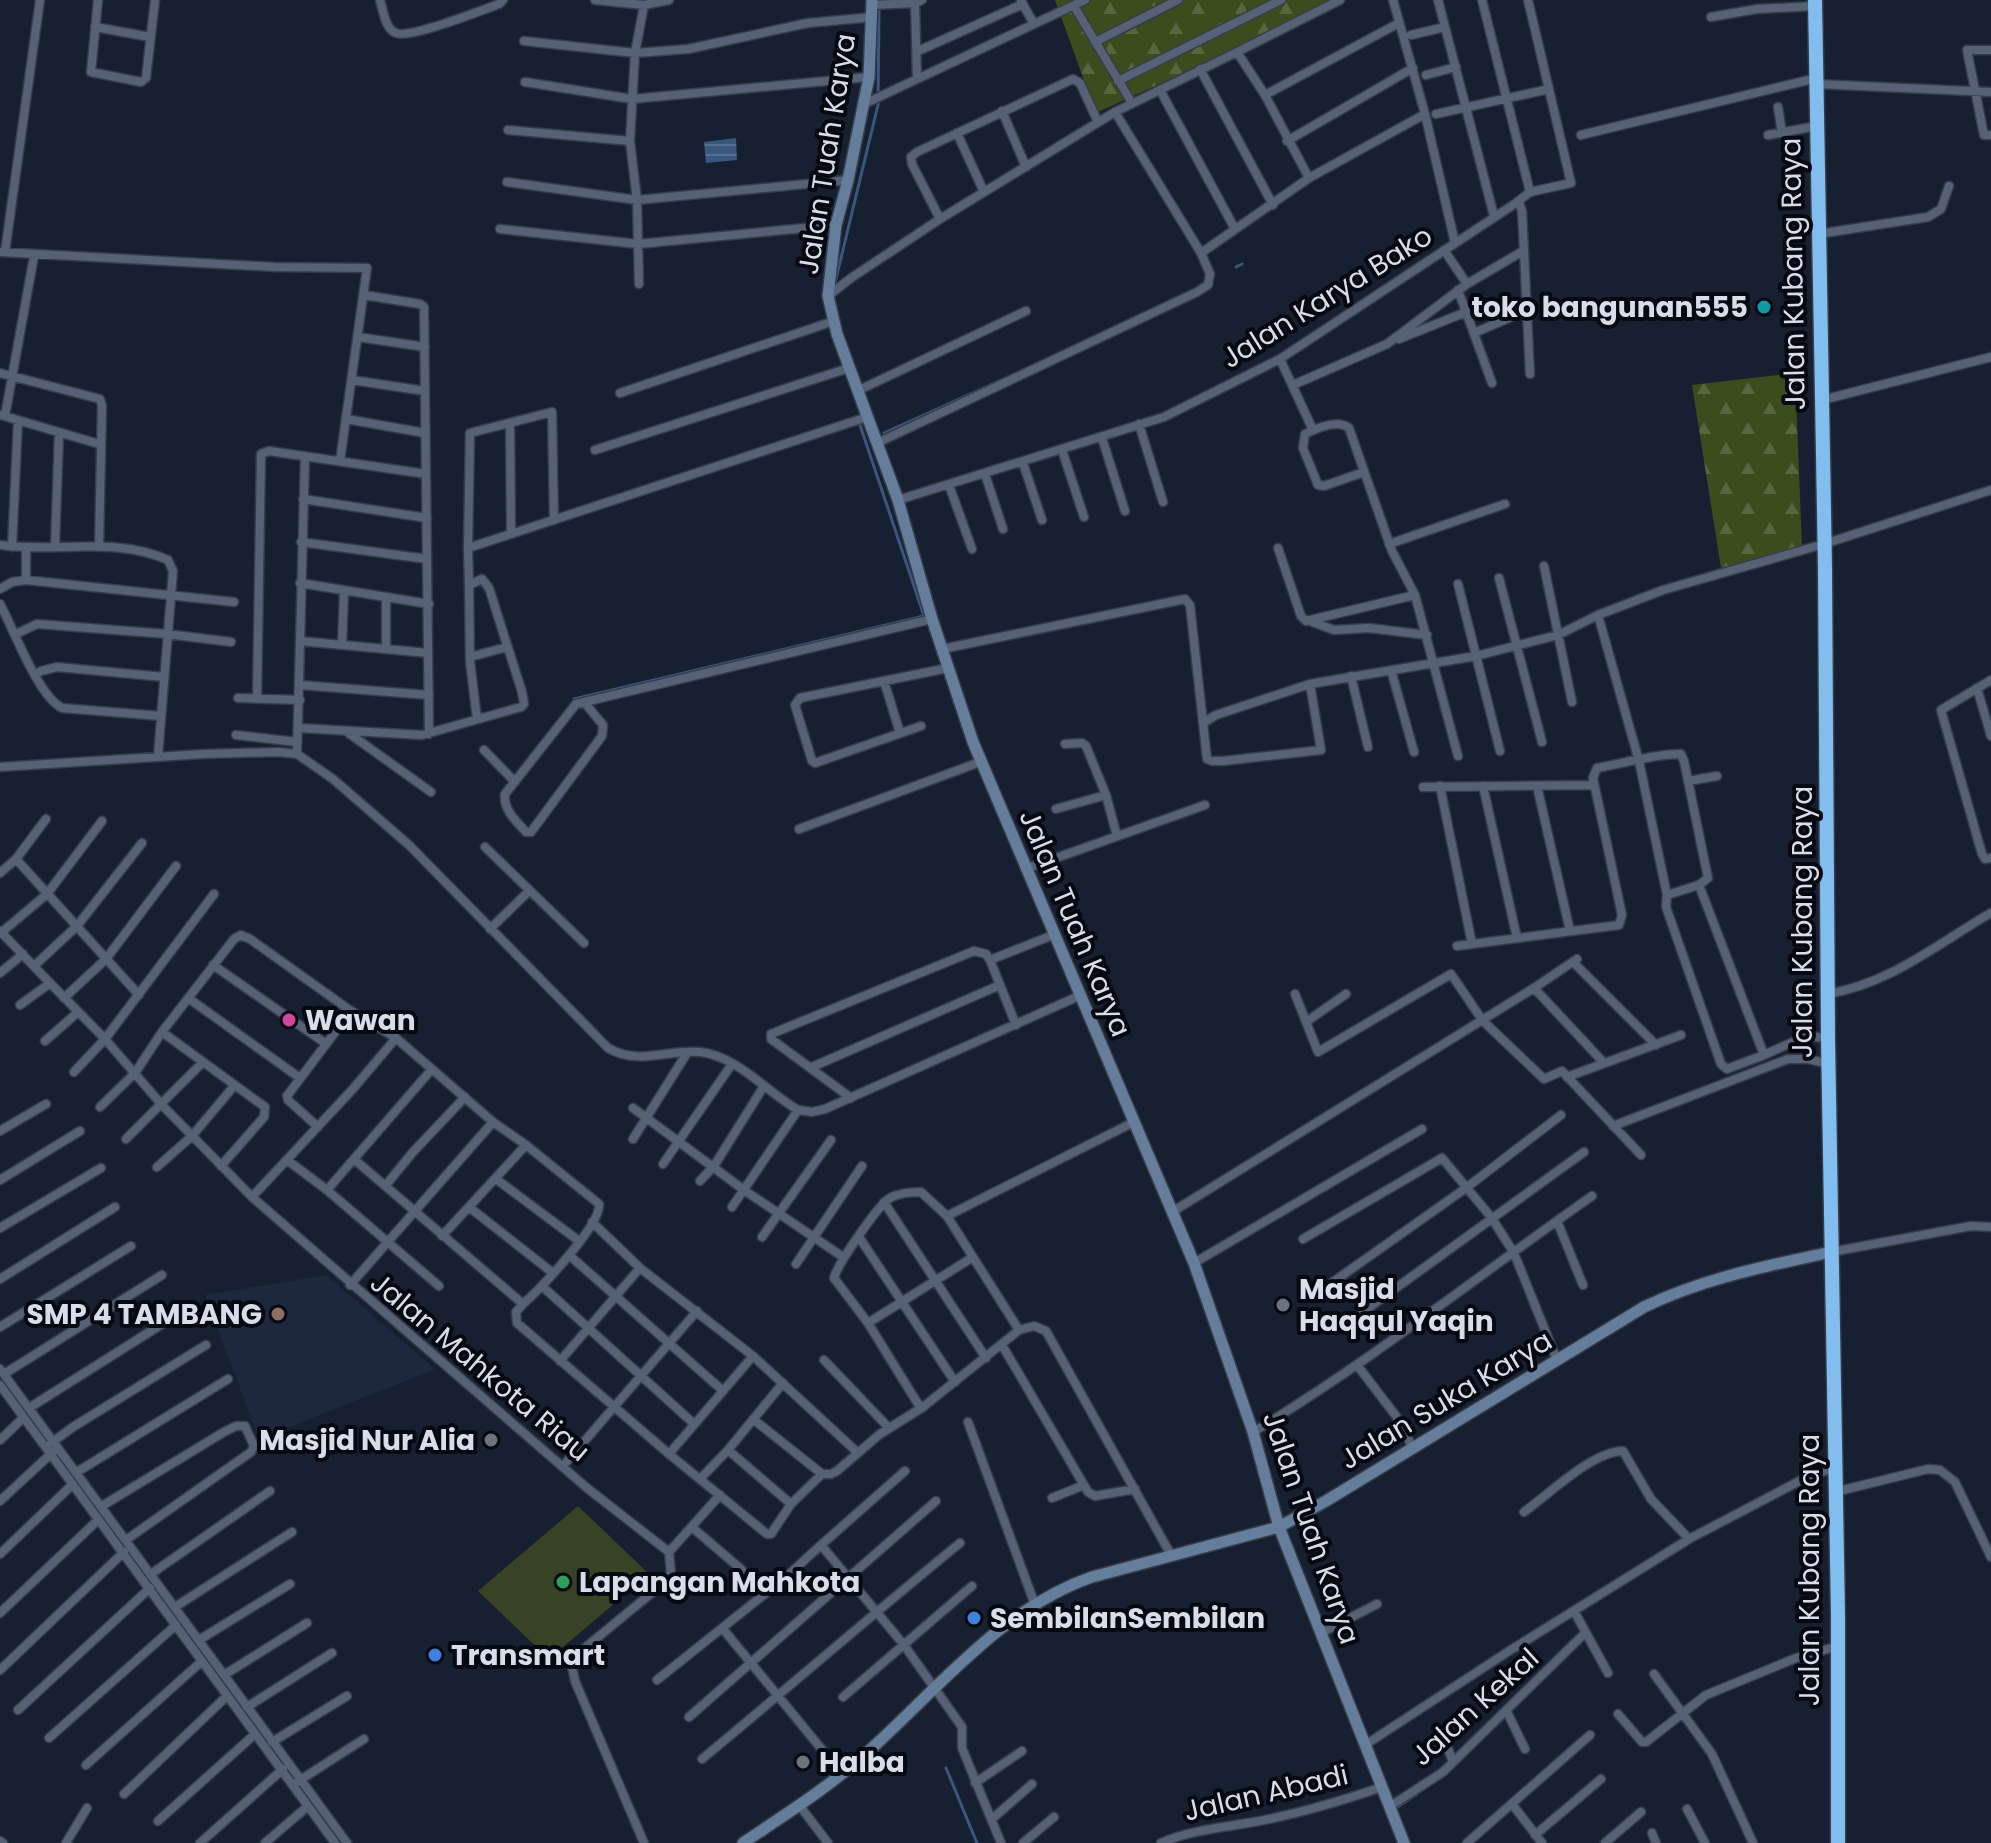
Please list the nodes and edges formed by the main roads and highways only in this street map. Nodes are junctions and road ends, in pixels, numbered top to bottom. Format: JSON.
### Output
{"nodes":[{"id":1,"x":1815,"y":3,"type":"edge"},
{"id":2,"x":873,"y":7,"type":"edge"},
{"id":3,"x":1831,"y":1252,"type":"junction"},
{"id":4,"x":1279,"y":1527,"type":"junction"},
{"id":5,"x":743,"y":1843,"type":"edge"},
{"id":6,"x":1404,"y":1843,"type":"edge"},
{"id":7,"x":1838,"y":1843,"type":"edge"}],
"edges":[{"from":1,"to":3,"type":"highway","name":"Jalan Kubang Raya"},
{"from":2,"to":4,"type":"main road","name":"Jalan Tuah Karya"},
{"from":3,"to":4,"type":"main road","name":"Jalan Suka Karya"},
{"from":3,"to":7,"type":"highway","name":"Jalan Kubang Raya"},
{"from":4,"to":5,"type":"main road","name":"Jalan Suka Karya"},
{"from":4,"to":6,"type":"main road","name":"Jalan Tuah Karya"}]}
